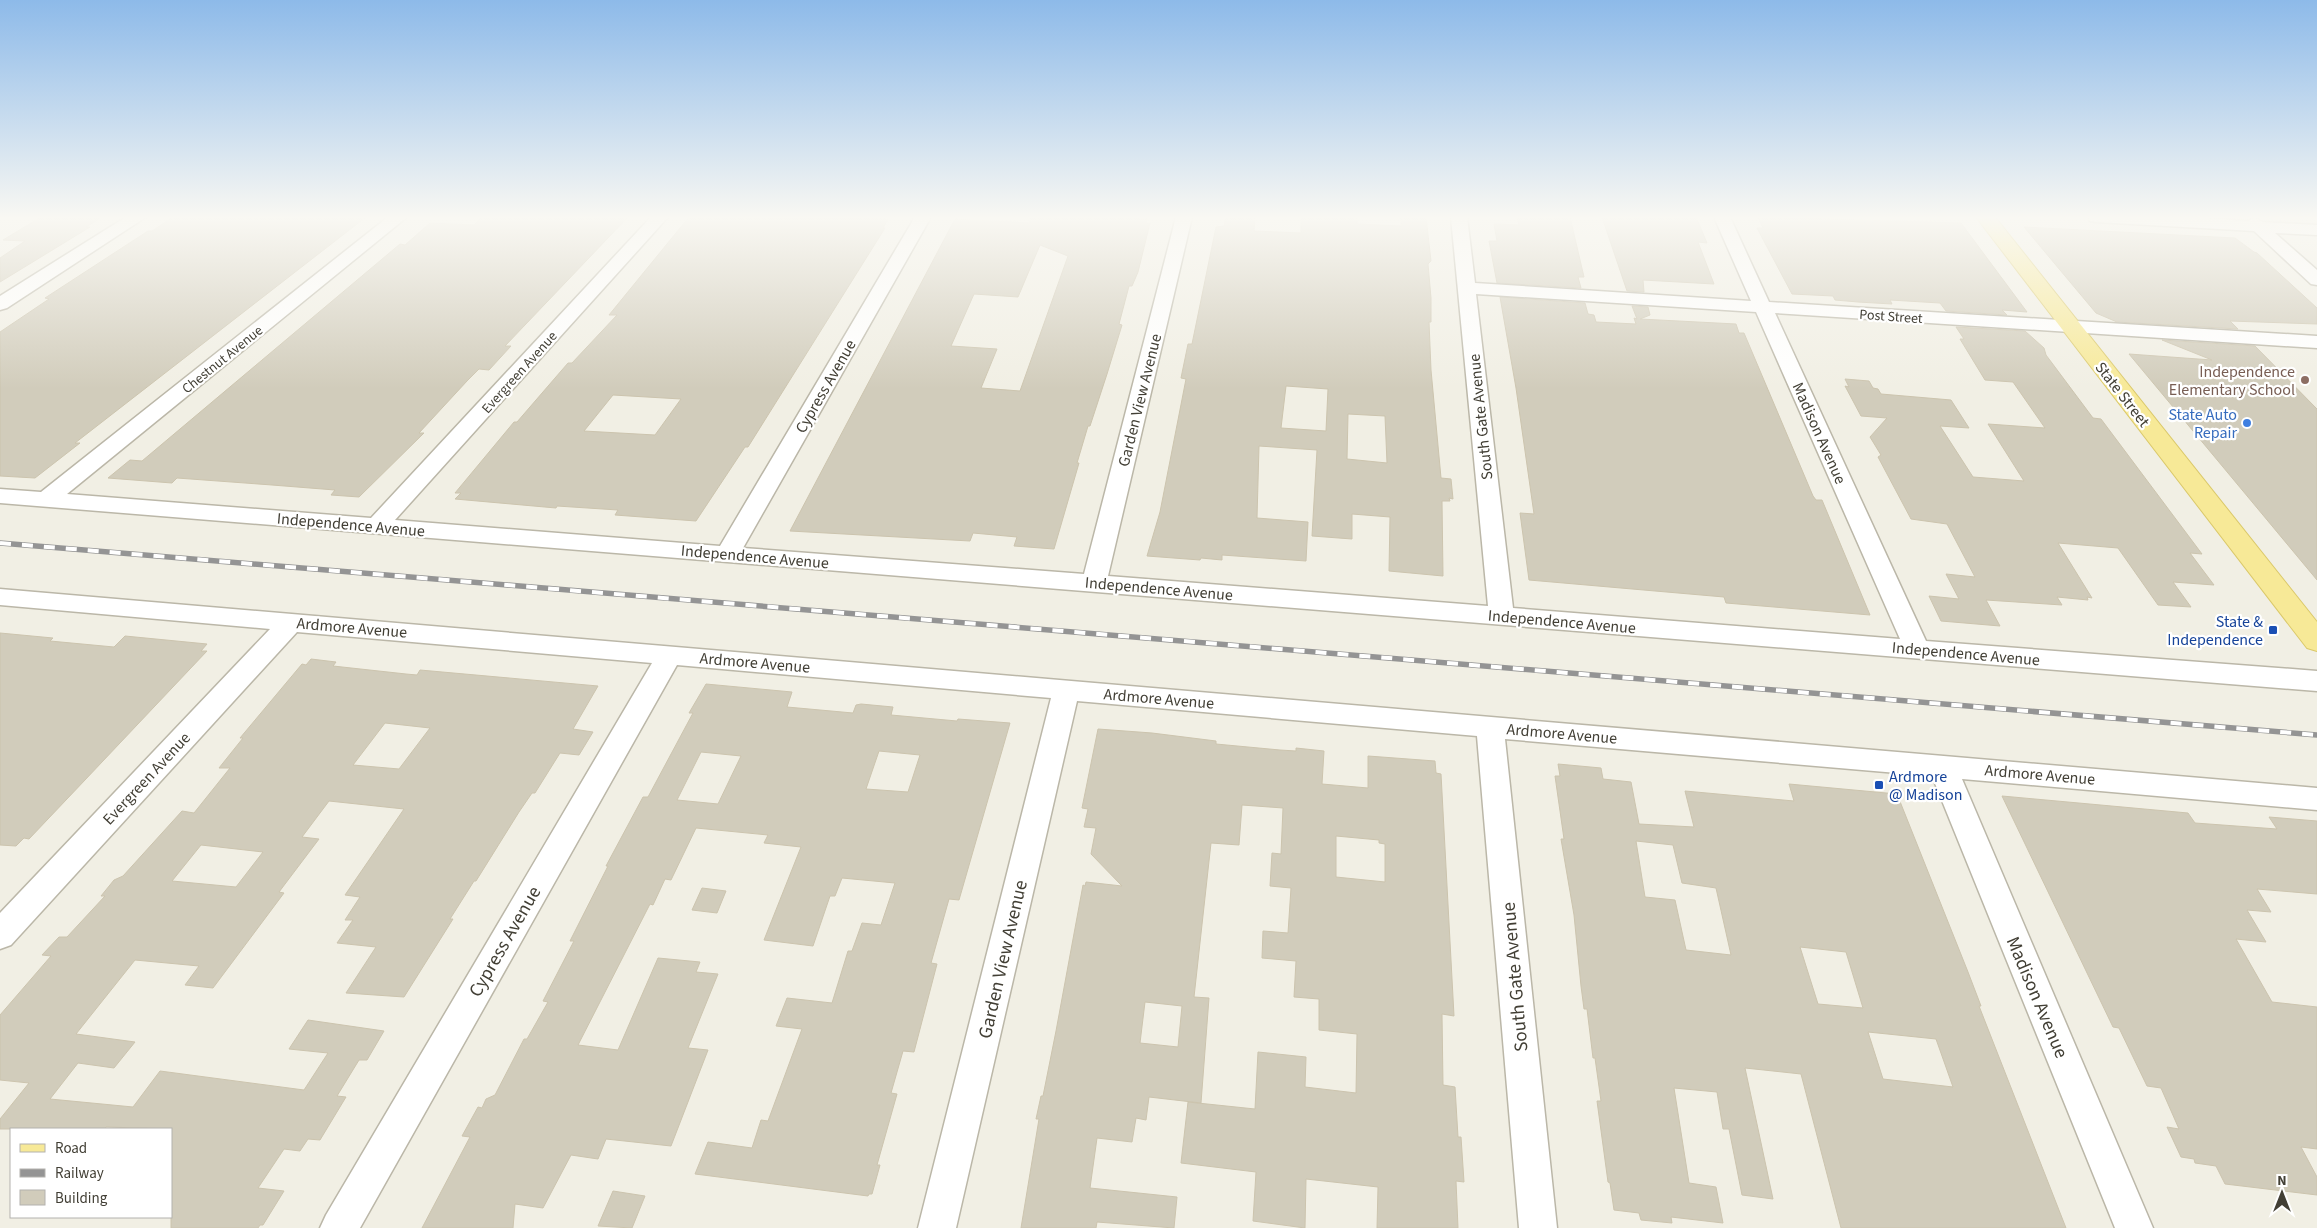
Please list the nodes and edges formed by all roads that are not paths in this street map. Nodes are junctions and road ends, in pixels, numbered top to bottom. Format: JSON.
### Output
{"nodes":[{"id":1,"x":47,"y":274,"type":"edge"},
{"id":2,"x":328,"y":274,"type":"edge"},
{"id":3,"x":608,"y":274,"type":"edge"},
{"id":4,"x":890,"y":274,"type":"edge"},
{"id":5,"x":1170,"y":274,"type":"edge"},
{"id":6,"x":1465,"y":274,"type":"edge"},
{"id":7,"x":1748,"y":274,"type":"edge"},
{"id":8,"x":2030,"y":274,"type":"edge"},
{"id":9,"x":1466,"y":288,"type":"junction"},
{"id":10,"x":0,"y":304,"type":"edge"},
{"id":11,"x":1763,"y":308,"type":"junction"},
{"id":12,"x":2072,"y":328,"type":"junction"},
{"id":13,"x":2317,"y":342,"type":"edge"},
{"id":14,"x":0,"y":496,"type":"edge"},
{"id":15,"x":46,"y":500,"type":"junction"},
{"id":16,"x":377,"y":526,"type":"junction"},
{"id":17,"x":727,"y":554,"type":"junction"},
{"id":18,"x":1094,"y":583,"type":"junction"},
{"id":19,"x":0,"y":597,"type":"edge"},
{"id":20,"x":1501,"y":616,"type":"junction"},
{"id":21,"x":291,"y":622,"type":"junction"},
{"id":22,"x":2317,"y":641,"type":"edge"},
{"id":23,"x":1917,"y":649,"type":"junction"},
{"id":24,"x":670,"y":655,"type":"junction"},
{"id":25,"x":2317,"y":681,"type":"edge"},
{"id":26,"x":1066,"y":690,"type":"junction"},
{"id":27,"x":1490,"y":726,"type":"junction"},
{"id":28,"x":1942,"y":766,"type":"junction"},
{"id":29,"x":2317,"y":799,"type":"edge"},
{"id":30,"x":0,"y":934,"type":"edge"},
{"id":31,"x":338,"y":1228,"type":"edge"},
{"id":32,"x":937,"y":1228,"type":"edge"},
{"id":33,"x":1538,"y":1228,"type":"edge"},
{"id":34,"x":2134,"y":1228,"type":"edge"}],
"edges":[{"from":1,"to":10,"type":"street"},
{"from":2,"to":15,"type":"street","name":"Chestnut Avenue"},
{"from":3,"to":16,"type":"street","name":"Evergreen Avenue"},
{"from":4,"to":17,"type":"street","name":"Cypress Avenue"},
{"from":5,"to":18,"type":"street","name":"Garden View Avenue"},
{"from":6,"to":9,"type":"street","name":"South Gate Avenue"},
{"from":7,"to":11,"type":"street","name":"Madison Avenue"},
{"from":8,"to":12,"type":"main road","name":"State Street"},
{"from":9,"to":11,"type":"street","name":"Post Street"},
{"from":9,"to":20,"type":"street","name":"South Gate Avenue"},
{"from":11,"to":12,"type":"street","name":"Post Street"},
{"from":11,"to":23,"type":"street","name":"Madison Avenue"},
{"from":12,"to":13,"type":"street","name":"Post Street"},
{"from":12,"to":22,"type":"main road","name":"State Street"},
{"from":14,"to":15,"type":"street","name":"Independence Avenue"},
{"from":15,"to":16,"type":"street","name":"Independence Avenue"},
{"from":16,"to":17,"type":"street","name":"Independence Avenue"},
{"from":17,"to":18,"type":"street","name":"Independence Avenue"},
{"from":18,"to":20,"type":"street","name":"Independence Avenue"},
{"from":19,"to":21,"type":"street","name":"Ardmore Avenue"},
{"from":20,"to":23,"type":"street","name":"Independence Avenue"},
{"from":21,"to":24,"type":"street","name":"Ardmore Avenue"},
{"from":21,"to":30,"type":"street","name":"Evergreen Avenue"},
{"from":23,"to":25,"type":"street","name":"Independence Avenue"},
{"from":24,"to":26,"type":"street","name":"Ardmore Avenue"},
{"from":24,"to":31,"type":"street","name":"Cypress Avenue"},
{"from":26,"to":27,"type":"street","name":"Ardmore Avenue"},
{"from":26,"to":32,"type":"street","name":"Garden View Avenue"},
{"from":27,"to":28,"type":"street","name":"Ardmore Avenue"},
{"from":27,"to":33,"type":"street","name":"South Gate Avenue"},
{"from":28,"to":29,"type":"street","name":"Ardmore Avenue"},
{"from":28,"to":34,"type":"street","name":"Madison Avenue"}]}
